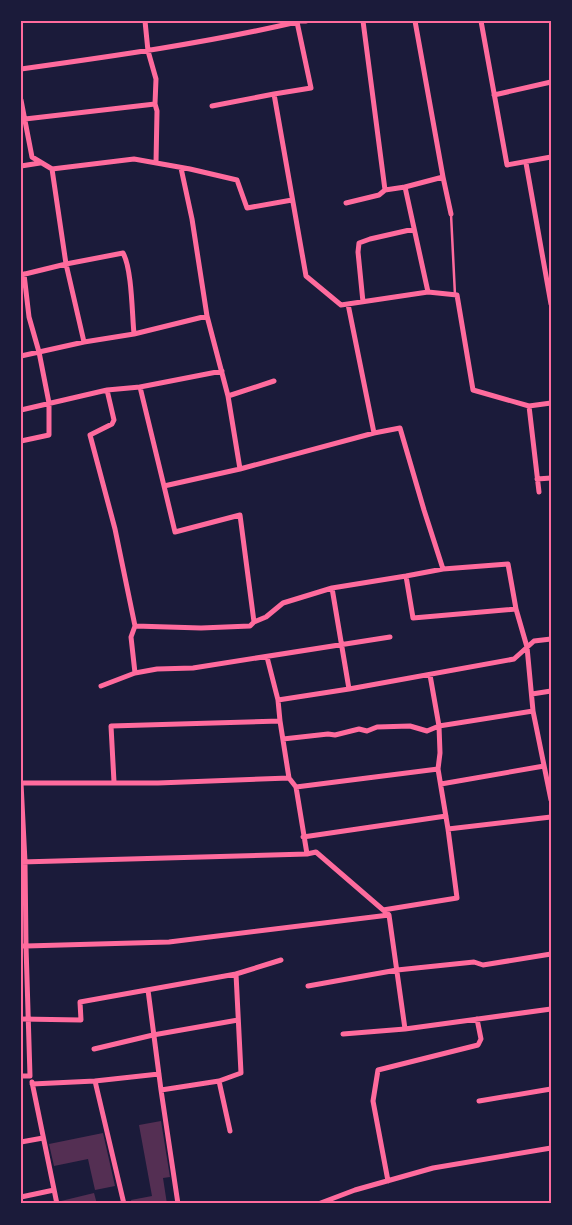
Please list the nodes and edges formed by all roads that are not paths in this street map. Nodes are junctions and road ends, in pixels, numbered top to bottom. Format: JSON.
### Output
{"nodes":[{"id":1,"x":145,"y":21,"type":"edge"},
{"id":2,"x":306,"y":21,"type":"edge"},
{"id":3,"x":363,"y":21,"type":"edge"},
{"id":4,"x":415,"y":21,"type":"edge"},
{"id":5,"x":481,"y":21,"type":"edge"},
{"id":6,"x":297,"y":22,"type":"edge"},
{"id":7,"x":148,"y":52,"type":"junction"},
{"id":8,"x":21,"y":69,"type":"edge"},
{"id":9,"x":551,"y":82,"type":"edge"},
{"id":10,"x":274,"y":94,"type":"junction"},
{"id":11,"x":494,"y":95,"type":"junction"},
{"id":12,"x":21,"y":100,"type":"edge"},
{"id":13,"x":155,"y":104,"type":"junction"},
{"id":14,"x":212,"y":106,"type":"dead end"},
{"id":15,"x":25,"y":119,"type":"junction"},
{"id":16,"x":551,"y":157,"type":"edge"},
{"id":17,"x":526,"y":162,"type":"junction"},
{"id":18,"x":40,"y":163,"type":"junction"},
{"id":19,"x":156,"y":163,"type":"junction"},
{"id":20,"x":21,"y":166,"type":"edge"},
{"id":21,"x":181,"y":168,"type":"junction"},
{"id":22,"x":52,"y":170,"type":"junction"},
{"id":23,"x":443,"y":177,"type":"junction"},
{"id":24,"x":405,"y":187,"type":"junction"},
{"id":25,"x":385,"y":190,"type":"junction"},
{"id":26,"x":292,"y":200,"type":"junction"},
{"id":27,"x":346,"y":203,"type":"dead end"},
{"id":28,"x":451,"y":214,"type":"joint"},
{"id":29,"x":414,"y":230,"type":"junction"},
{"id":30,"x":66,"y":264,"type":"junction"},
{"id":31,"x":22,"y":275,"type":"edge"},
{"id":32,"x":428,"y":292,"type":"junction"},
{"id":33,"x":455,"y":295,"type":"junction"},
{"id":34,"x":363,"y":302,"type":"junction"},
{"id":35,"x":348,"y":304,"type":"junction"},
{"id":36,"x":551,"y":304,"type":"edge"},
{"id":37,"x":207,"y":316,"type":"junction"},
{"id":38,"x":134,"y":334,"type":"junction"},
{"id":39,"x":84,"y":342,"type":"junction"},
{"id":40,"x":39,"y":352,"type":"junction"},
{"id":41,"x":21,"y":356,"type":"edge"},
{"id":42,"x":222,"y":370,"type":"junction"},
{"id":43,"x":274,"y":380,"type":"dead end"},
{"id":44,"x":140,"y":387,"type":"junction"},
{"id":45,"x":107,"y":390,"type":"junction"},
{"id":46,"x":228,"y":396,"type":"junction"},
{"id":47,"x":49,"y":403,"type":"junction"},
{"id":48,"x":551,"y":403,"type":"edge"},
{"id":49,"x":529,"y":406,"type":"junction"},
{"id":50,"x":21,"y":410,"type":"edge"},
{"id":51,"x":374,"y":433,"type":"junction"},
{"id":52,"x":21,"y":441,"type":"edge"},
{"id":53,"x":240,"y":469,"type":"junction"},
{"id":54,"x":551,"y":478,"type":"edge"},
{"id":55,"x":537,"y":479,"type":"junction"},
{"id":56,"x":164,"y":486,"type":"junction"},
{"id":57,"x":539,"y":492,"type":"dead end"},
{"id":58,"x":443,"y":569,"type":"junction"},
{"id":59,"x":406,"y":576,"type":"junction"},
{"id":60,"x":332,"y":588,"type":"junction"},
{"id":61,"x":516,"y":609,"type":"junction"},
{"id":62,"x":254,"y":622,"type":"junction"},
{"id":63,"x":135,"y":626,"type":"junction"},
{"id":64,"x":390,"y":637,"type":"dead end"},
{"id":65,"x":551,"y":640,"type":"edge"},
{"id":66,"x":342,"y":645,"type":"junction"},
{"id":67,"x":527,"y":647,"type":"junction"},
{"id":68,"x":267,"y":657,"type":"junction"},
{"id":69,"x":135,"y":673,"type":"junction"},
{"id":70,"x":430,"y":675,"type":"junction"},
{"id":71,"x":101,"y":686,"type":"dead end"},
{"id":72,"x":349,"y":689,"type":"junction"},
{"id":73,"x":551,"y":691,"type":"edge"},
{"id":74,"x":532,"y":694,"type":"junction"},
{"id":75,"x":278,"y":700,"type":"junction"},
{"id":76,"x":533,"y":711,"type":"junction"},
{"id":77,"x":280,"y":721,"type":"junction"},
{"id":78,"x":439,"y":726,"type":"junction"},
{"id":79,"x":283,"y":739,"type":"junction"},
{"id":80,"x":544,"y":766,"type":"junction"},
{"id":81,"x":438,"y":769,"type":"junction"},
{"id":82,"x":289,"y":778,"type":"junction"},
{"id":83,"x":114,"y":782,"type":"junction"},
{"id":84,"x":441,"y":784,"type":"junction"},
{"id":85,"x":296,"y":787,"type":"junction"},
{"id":86,"x":551,"y":800,"type":"edge"},
{"id":87,"x":446,"y":816,"type":"junction"},
{"id":88,"x":551,"y":817,"type":"edge"},
{"id":89,"x":448,"y":829,"type":"junction"},
{"id":90,"x":303,"y":837,"type":"junction"},
{"id":91,"x":307,"y":854,"type":"junction"},
{"id":92,"x":23,"y":862,"type":"edge"},
{"id":93,"x":383,"y":910,"type":"junction"},
{"id":94,"x":389,"y":915,"type":"junction"},
{"id":95,"x":24,"y":946,"type":"edge"},
{"id":96,"x":551,"y":954,"type":"edge"},
{"id":97,"x":281,"y":960,"type":"dead end"},
{"id":98,"x":397,"y":970,"type":"junction"},
{"id":99,"x":236,"y":974,"type":"junction"},
{"id":100,"x":308,"y":986,"type":"dead end"},
{"id":101,"x":148,"y":990,"type":"junction"},
{"id":102,"x":551,"y":1009,"type":"edge"},
{"id":103,"x":21,"y":1019,"type":"edge"},
{"id":104,"x":28,"y":1019,"type":"junction"},
{"id":105,"x":477,"y":1019,"type":"junction"},
{"id":106,"x":238,"y":1020,"type":"junction"},
{"id":107,"x":405,"y":1029,"type":"junction"},
{"id":108,"x":344,"y":1034,"type":"dead end"},
{"id":109,"x":153,"y":1035,"type":"junction"},
{"id":110,"x":94,"y":1050,"type":"dead end"},
{"id":111,"x":159,"y":1074,"type":"junction"},
{"id":112,"x":21,"y":1076,"type":"edge"},
{"id":113,"x":30,"y":1076,"type":"junction"},
{"id":114,"x":95,"y":1081,"type":"junction"},
{"id":115,"x":219,"y":1081,"type":"junction"},
{"id":116,"x":32,"y":1084,"type":"junction"},
{"id":117,"x":551,"y":1089,"type":"edge"},
{"id":118,"x":161,"y":1090,"type":"junction"},
{"id":119,"x":479,"y":1101,"type":"dead end"},
{"id":120,"x":230,"y":1131,"type":"dead end"},
{"id":121,"x":43,"y":1138,"type":"junction"},
{"id":122,"x":21,"y":1142,"type":"edge"},
{"id":123,"x":551,"y":1148,"type":"edge"},
{"id":124,"x":388,"y":1181,"type":"junction"},
{"id":125,"x":54,"y":1190,"type":"junction"},
{"id":126,"x":21,"y":1197,"type":"edge"},
{"id":127,"x":57,"y":1204,"type":"edge"},
{"id":128,"x":124,"y":1204,"type":"edge"},
{"id":129,"x":178,"y":1204,"type":"edge"},
{"id":130,"x":318,"y":1204,"type":"edge"}],
"edges":[{"from":1,"to":7,"type":"street"},
{"from":2,"to":6,"type":"street"},
{"from":3,"to":25,"type":"street"},
{"from":4,"to":23,"type":"street"},
{"from":5,"to":11,"type":"street"},
{"from":6,"to":7,"type":"street"},
{"from":6,"to":10,"type":"street"},
{"from":7,"to":8,"type":"street"},
{"from":7,"to":13,"type":"street"},
{"from":9,"to":11,"type":"street"},
{"from":10,"to":14,"type":"street"},
{"from":10,"to":26,"type":"street"},
{"from":11,"to":17,"type":"street"},
{"from":12,"to":15,"type":"street"},
{"from":13,"to":15,"type":"street"},
{"from":13,"to":19,"type":"street"},
{"from":15,"to":18,"type":"street"},
{"from":16,"to":17,"type":"street"},
{"from":17,"to":36,"type":"street"},
{"from":18,"to":20,"type":"street"},
{"from":18,"to":22,"type":"street"},
{"from":19,"to":21,"type":"street"},
{"from":19,"to":22,"type":"street"},
{"from":21,"to":26,"type":"street"},
{"from":21,"to":37,"type":"street"},
{"from":22,"to":30,"type":"street"},
{"from":23,"to":24,"type":"street"},
{"from":23,"to":28,"type":"street"},
{"from":24,"to":25,"type":"street"},
{"from":24,"to":29,"type":"street"},
{"from":25,"to":27,"type":"street"},
{"from":26,"to":35,"type":"street"},
{"from":28,"to":33,"type":"lane"},
{"from":29,"to":32,"type":"street"},
{"from":29,"to":34,"type":"street"},
{"from":30,"to":31,"type":"street"},
{"from":30,"to":38,"type":"street"},
{"from":30,"to":39,"type":"street"},
{"from":31,"to":40,"type":"street"},
{"from":32,"to":33,"type":"street"},
{"from":32,"to":34,"type":"street"},
{"from":33,"to":49,"type":"street"},
{"from":34,"to":35,"type":"street"},
{"from":35,"to":51,"type":"street"},
{"from":37,"to":38,"type":"street"},
{"from":37,"to":42,"type":"street"},
{"from":38,"to":39,"type":"street"},
{"from":39,"to":40,"type":"street"},
{"from":40,"to":41,"type":"street"},
{"from":40,"to":47,"type":"street"},
{"from":42,"to":44,"type":"street"},
{"from":42,"to":46,"type":"street"},
{"from":43,"to":46,"type":"street"},
{"from":44,"to":45,"type":"street"},
{"from":44,"to":56,"type":"street"},
{"from":45,"to":47,"type":"street"},
{"from":45,"to":63,"type":"street"},
{"from":46,"to":53,"type":"street"},
{"from":47,"to":50,"type":"street"},
{"from":47,"to":52,"type":"street"},
{"from":48,"to":49,"type":"street"},
{"from":49,"to":55,"type":"street"},
{"from":51,"to":53,"type":"street"},
{"from":51,"to":58,"type":"street"},
{"from":53,"to":56,"type":"street"},
{"from":54,"to":55,"type":"street"},
{"from":55,"to":57,"type":"street"},
{"from":56,"to":62,"type":"street"},
{"from":58,"to":59,"type":"street"},
{"from":58,"to":61,"type":"street"},
{"from":59,"to":60,"type":"street"},
{"from":59,"to":61,"type":"street"},
{"from":60,"to":62,"type":"street"},
{"from":60,"to":66,"type":"street"},
{"from":61,"to":67,"type":"street"},
{"from":62,"to":63,"type":"street"},
{"from":63,"to":69,"type":"street"},
{"from":64,"to":66,"type":"street"},
{"from":65,"to":67,"type":"street"},
{"from":66,"to":68,"type":"street"},
{"from":66,"to":72,"type":"street"},
{"from":67,"to":70,"type":"street"},
{"from":67,"to":74,"type":"street"},
{"from":68,"to":69,"type":"street"},
{"from":68,"to":75,"type":"street"},
{"from":69,"to":71,"type":"street"},
{"from":70,"to":72,"type":"street"},
{"from":70,"to":78,"type":"street"},
{"from":72,"to":75,"type":"street"},
{"from":73,"to":74,"type":"street"},
{"from":74,"to":76,"type":"street"},
{"from":75,"to":77,"type":"street"},
{"from":76,"to":78,"type":"street"},
{"from":76,"to":80,"type":"street"},
{"from":77,"to":79,"type":"street"},
{"from":77,"to":83,"type":"street"},
{"from":78,"to":79,"type":"street"},
{"from":78,"to":81,"type":"street"},
{"from":79,"to":82,"type":"street"},
{"from":80,"to":84,"type":"street"},
{"from":80,"to":86,"type":"street"},
{"from":81,"to":84,"type":"street"},
{"from":81,"to":85,"type":"street"},
{"from":82,"to":83,"type":"street"},
{"from":82,"to":85,"type":"street"},
{"from":83,"to":92,"type":"street"},
{"from":84,"to":87,"type":"street"},
{"from":85,"to":90,"type":"street"},
{"from":87,"to":89,"type":"street"},
{"from":87,"to":90,"type":"street"},
{"from":88,"to":89,"type":"street"},
{"from":89,"to":93,"type":"street"},
{"from":90,"to":91,"type":"street"},
{"from":91,"to":92,"type":"street"},
{"from":91,"to":93,"type":"street"},
{"from":92,"to":95,"type":"street"},
{"from":93,"to":94,"type":"street"},
{"from":94,"to":95,"type":"street"},
{"from":94,"to":98,"type":"street"},
{"from":95,"to":104,"type":"street"},
{"from":96,"to":98,"type":"street"},
{"from":97,"to":99,"type":"street"},
{"from":98,"to":100,"type":"street"},
{"from":98,"to":107,"type":"street"},
{"from":99,"to":101,"type":"street"},
{"from":99,"to":106,"type":"street"},
{"from":101,"to":104,"type":"street"},
{"from":101,"to":109,"type":"street"},
{"from":102,"to":105,"type":"street"},
{"from":103,"to":104,"type":"street"},
{"from":104,"to":113,"type":"street"},
{"from":105,"to":107,"type":"street"},
{"from":105,"to":124,"type":"street"},
{"from":106,"to":109,"type":"street"},
{"from":106,"to":115,"type":"street"},
{"from":107,"to":108,"type":"street"},
{"from":109,"to":110,"type":"street"},
{"from":109,"to":111,"type":"street"},
{"from":111,"to":114,"type":"street"},
{"from":111,"to":118,"type":"street"},
{"from":112,"to":113,"type":"street"},
{"from":113,"to":116,"type":"street"},
{"from":114,"to":116,"type":"street"},
{"from":114,"to":128,"type":"street"},
{"from":115,"to":118,"type":"street"},
{"from":115,"to":120,"type":"street"},
{"from":116,"to":121,"type":"street"},
{"from":117,"to":119,"type":"street"},
{"from":118,"to":129,"type":"street"},
{"from":121,"to":122,"type":"street"},
{"from":121,"to":125,"type":"street"},
{"from":123,"to":124,"type":"street"},
{"from":124,"to":130,"type":"street"},
{"from":125,"to":126,"type":"street"},
{"from":125,"to":127,"type":"street"}]}
